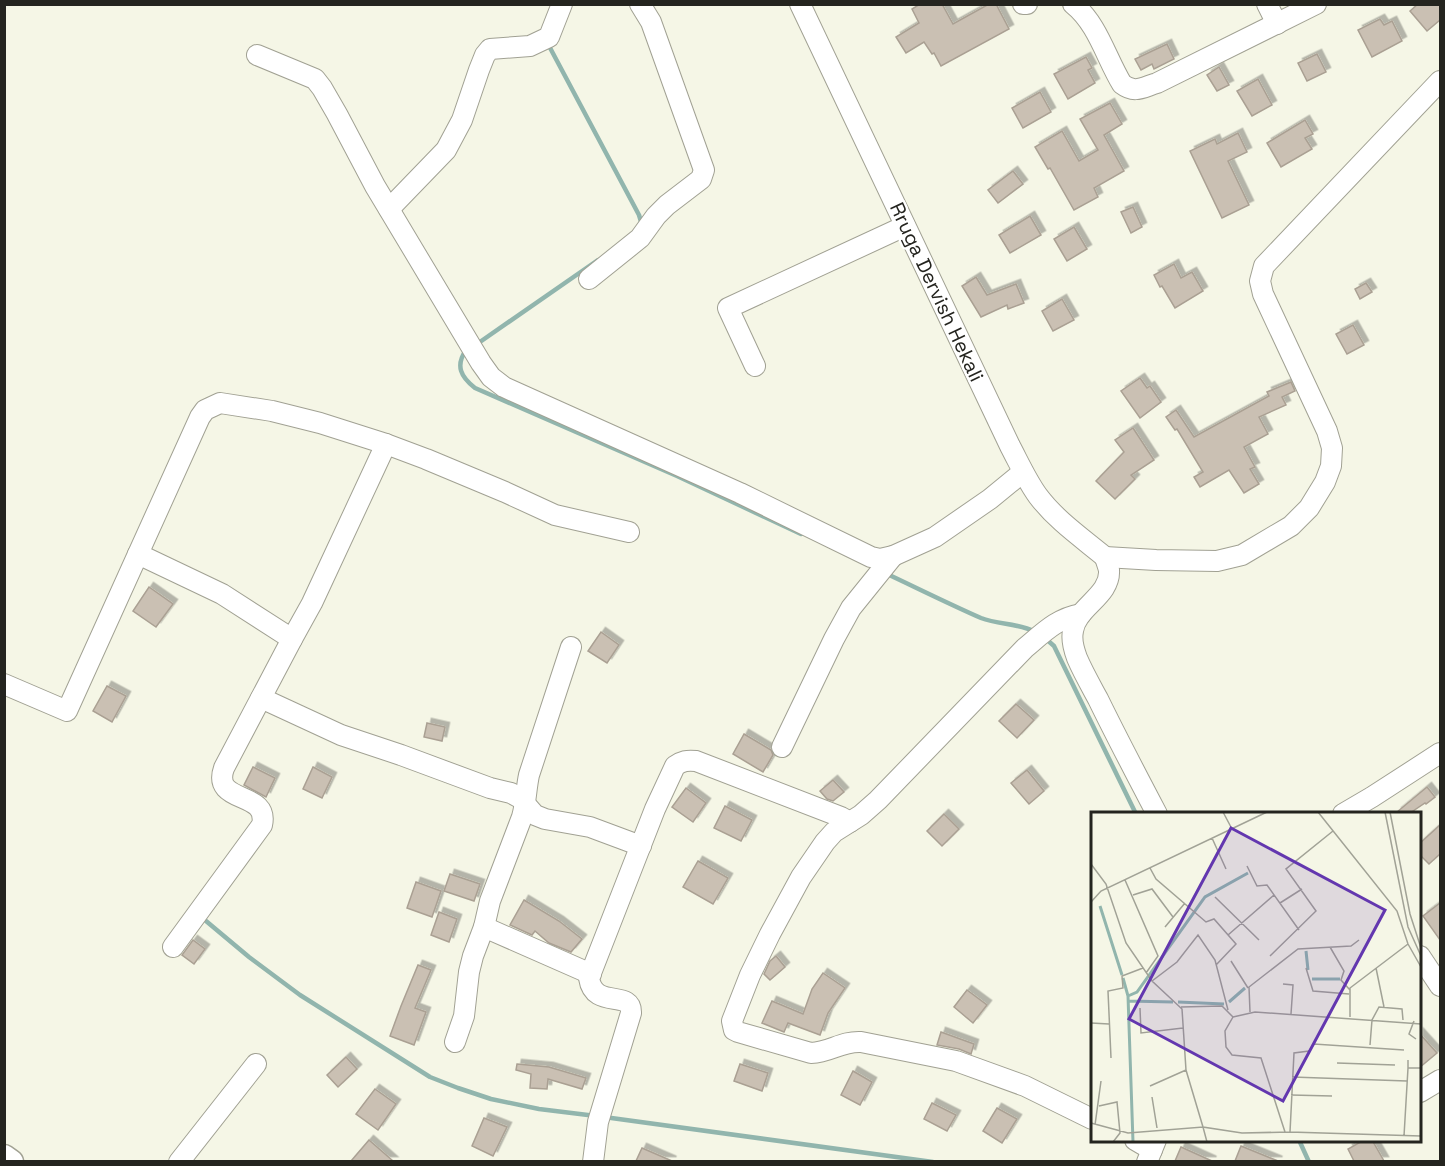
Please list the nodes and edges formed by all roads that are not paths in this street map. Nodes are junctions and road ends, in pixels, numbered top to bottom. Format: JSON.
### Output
{"nodes":[{"id":1,"x":562,"y":4,"type":"edge"},
{"id":2,"x":640,"y":4,"type":"edge"},
{"id":3,"x":800,"y":4,"type":"edge"},
{"id":4,"x":1073,"y":4,"type":"edge"},
{"id":5,"x":1267,"y":4,"type":"edge"},
{"id":6,"x":1316,"y":4,"type":"edge"},
{"id":7,"x":1277,"y":24,"type":"junction"},
{"id":8,"x":257,"y":56,"type":"dead end"},
{"id":9,"x":1440,"y":81,"type":"edge"},
{"id":10,"x":389,"y":209,"type":"junction"},
{"id":11,"x":905,"y":226,"type":"junction"},
{"id":12,"x":590,"y":279,"type":"dead end"},
{"id":13,"x":755,"y":366,"type":"dead end"},
{"id":14,"x":386,"y":444,"type":"junction"},
{"id":15,"x":1023,"y":472,"type":"junction"},
{"id":16,"x":629,"y":532,"type":"dead end"},
{"id":17,"x":138,"y":554,"type":"junction"},
{"id":18,"x":1105,"y":557,"type":"junction"},
{"id":19,"x":890,"y":561,"type":"junction"},
{"id":20,"x":1081,"y":614,"type":"junction"},
{"id":21,"x":292,"y":639,"type":"junction"},
{"id":22,"x":571,"y":647,"type":"dead end"},
{"id":23,"x":4,"y":684,"type":"edge"},
{"id":24,"x":261,"y":698,"type":"junction"},
{"id":25,"x":782,"y":747,"type":"dead end"},
{"id":26,"x":1440,"y":753,"type":"edge"},
{"id":27,"x":525,"y":803,"type":"junction"},
{"id":28,"x":1156,"y":812,"type":"edge"},
{"id":29,"x":1345,"y":812,"type":"edge"},
{"id":30,"x":850,"y":822,"type":"junction"},
{"id":31,"x":641,"y":846,"type":"junction"},
{"id":32,"x":484,"y":927,"type":"junction"},
{"id":33,"x":173,"y":946,"type":"dead end"},
{"id":34,"x":1421,"y":959,"type":"edge"},
{"id":35,"x":591,"y":974,"type":"junction"},
{"id":36,"x":1440,"y":986,"type":"edge"},
{"id":37,"x":455,"y":1042,"type":"dead end"},
{"id":38,"x":256,"y":1065,"type":"dead end"},
{"id":39,"x":1440,"y":1080,"type":"edge"},
{"id":40,"x":1421,"y":1091,"type":"edge"},
{"id":41,"x":1091,"y":1119,"type":"edge"},
{"id":42,"x":4,"y":1157,"type":"edge"},
{"id":43,"x":11,"y":1161,"type":"edge"},
{"id":44,"x":179,"y":1161,"type":"edge"},
{"id":45,"x":593,"y":1161,"type":"edge"}],
"edges":[{"from":1,"to":10,"type":"street"},
{"from":2,"to":12,"type":"street"},
{"from":3,"to":11,"type":"street","name":"Rruga Dervish Hekali"},
{"from":4,"to":7,"type":"street"},
{"from":5,"to":7,"type":"street"},
{"from":6,"to":7,"type":"street"},
{"from":8,"to":10,"type":"street"},
{"from":9,"to":18,"type":"street"},
{"from":10,"to":19,"type":"street"},
{"from":11,"to":13,"type":"street"},
{"from":11,"to":15,"type":"street","name":"Rruga Dervish Hekali"},
{"from":14,"to":16,"type":"street"},
{"from":14,"to":17,"type":"street"},
{"from":14,"to":21,"type":"street"},
{"from":15,"to":18,"type":"street","name":"Rruga Dervish Hekali"},
{"from":15,"to":19,"type":"street"},
{"from":17,"to":21,"type":"street"},
{"from":17,"to":23,"type":"street"},
{"from":18,"to":20,"type":"street"},
{"from":19,"to":25,"type":"street"},
{"from":20,"to":28,"type":"street"},
{"from":20,"to":30,"type":"street"},
{"from":21,"to":24,"type":"street"},
{"from":22,"to":27,"type":"street"},
{"from":24,"to":27,"type":"street"},
{"from":24,"to":33,"type":"street"},
{"from":26,"to":29,"type":"street"},
{"from":27,"to":31,"type":"street"},
{"from":27,"to":32,"type":"street"},
{"from":30,"to":31,"type":"street"},
{"from":30,"to":41,"type":"street"},
{"from":31,"to":35,"type":"street"},
{"from":32,"to":35,"type":"street"},
{"from":32,"to":37,"type":"street"},
{"from":34,"to":36,"type":"street"},
{"from":35,"to":45,"type":"street"},
{"from":38,"to":44,"type":"street"},
{"from":39,"to":40,"type":"street"},
{"from":42,"to":43,"type":"main road"}]}
